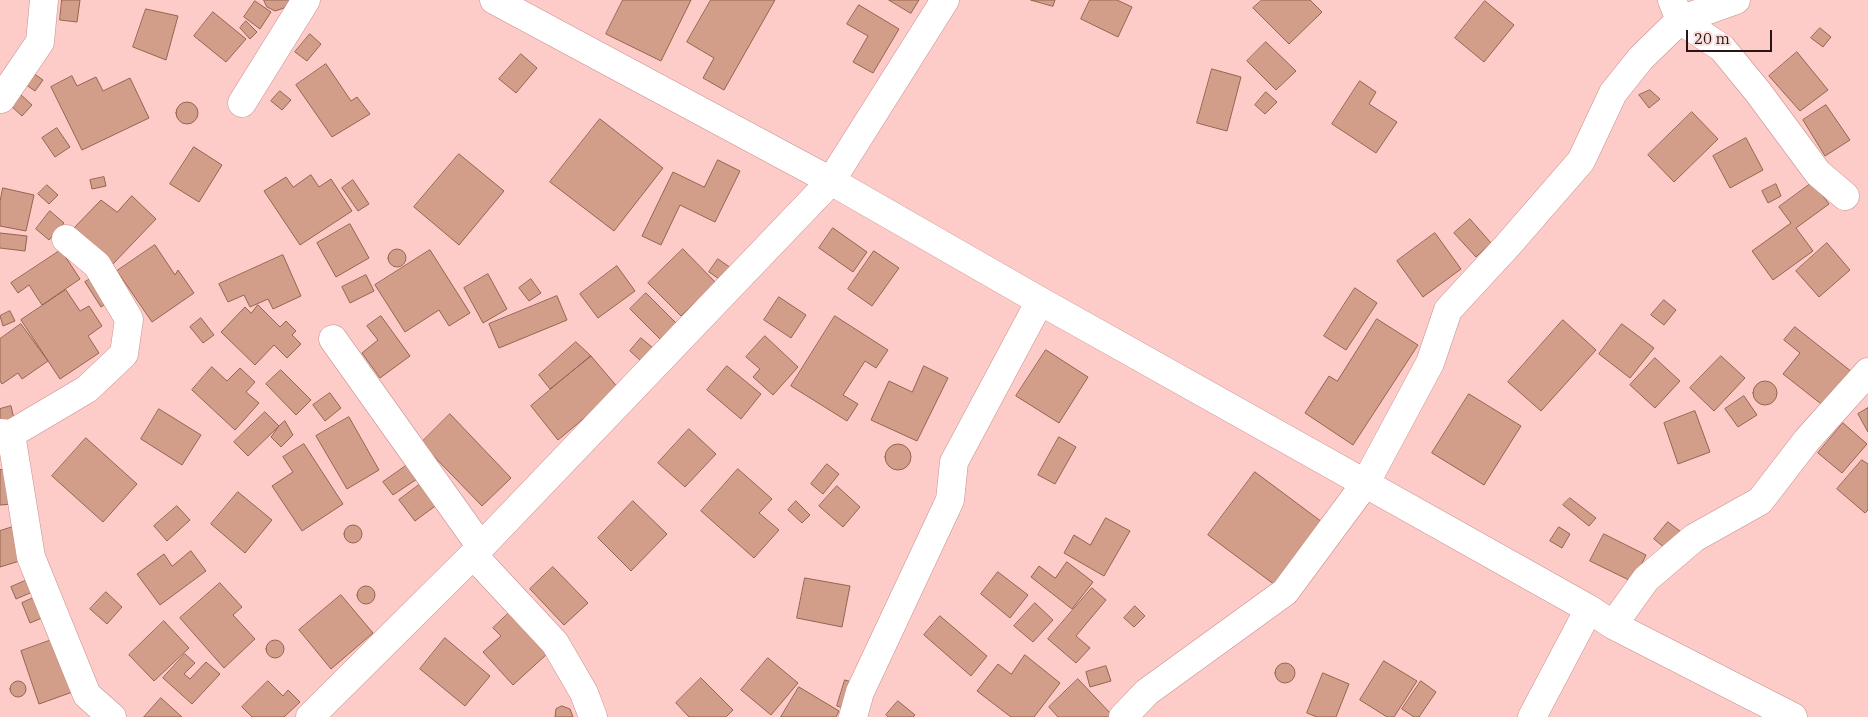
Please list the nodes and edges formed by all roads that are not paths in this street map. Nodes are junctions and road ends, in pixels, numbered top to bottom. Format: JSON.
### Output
{"nodes":[{"id":1,"x":44,"y":0,"type":"edge"},
{"id":2,"x":306,"y":0,"type":"edge"},
{"id":3,"x":494,"y":0,"type":"edge"},
{"id":4,"x":946,"y":0,"type":"edge"},
{"id":5,"x":1736,"y":0,"type":"edge"},
{"id":6,"x":1676,"y":10,"type":"edge"},
{"id":7,"x":1,"y":99,"type":"edge"},
{"id":8,"x":242,"y":102,"type":"dead end"},
{"id":9,"x":831,"y":181,"type":"junction"},
{"id":10,"x":1845,"y":196,"type":"dead end"},
{"id":11,"x":66,"y":239,"type":"dead end"},
{"id":12,"x":1040,"y":301,"type":"junction"},
{"id":13,"x":333,"y":339,"type":"dead end"},
{"id":14,"x":1868,"y":372,"type":"edge"},
{"id":15,"x":6,"y":434,"type":"edge"},
{"id":16,"x":1365,"y":484,"type":"junction"},
{"id":17,"x":477,"y":551,"type":"junction"},
{"id":18,"x":1589,"y":609,"type":"junction"},
{"id":19,"x":1613,"y":625,"type":"junction"},
{"id":20,"x":112,"y":717,"type":"edge"},
{"id":21,"x":310,"y":717,"type":"edge"},
{"id":22,"x":593,"y":717,"type":"edge"},
{"id":23,"x":853,"y":717,"type":"edge"},
{"id":24,"x":1123,"y":717,"type":"edge"},
{"id":25,"x":1532,"y":717,"type":"edge"},
{"id":26,"x":1792,"y":717,"type":"edge"}],
"edges":[{"from":1,"to":7,"type":"street"},
{"from":2,"to":8,"type":"street"},
{"from":3,"to":9,"type":"street"},
{"from":4,"to":9,"type":"street"},
{"from":5,"to":6,"type":"street"},
{"from":6,"to":10,"type":"street"},
{"from":6,"to":16,"type":"street"},
{"from":9,"to":12,"type":"street"},
{"from":9,"to":17,"type":"street"},
{"from":11,"to":15,"type":"street"},
{"from":12,"to":16,"type":"street"},
{"from":12,"to":23,"type":"street"},
{"from":13,"to":17,"type":"street"},
{"from":14,"to":19,"type":"street"},
{"from":15,"to":20,"type":"street"},
{"from":16,"to":18,"type":"street"},
{"from":16,"to":24,"type":"street"},
{"from":17,"to":21,"type":"street"},
{"from":17,"to":22,"type":"street"},
{"from":18,"to":19,"type":"street"},
{"from":18,"to":25,"type":"street"},
{"from":19,"to":26,"type":"street"}]}
